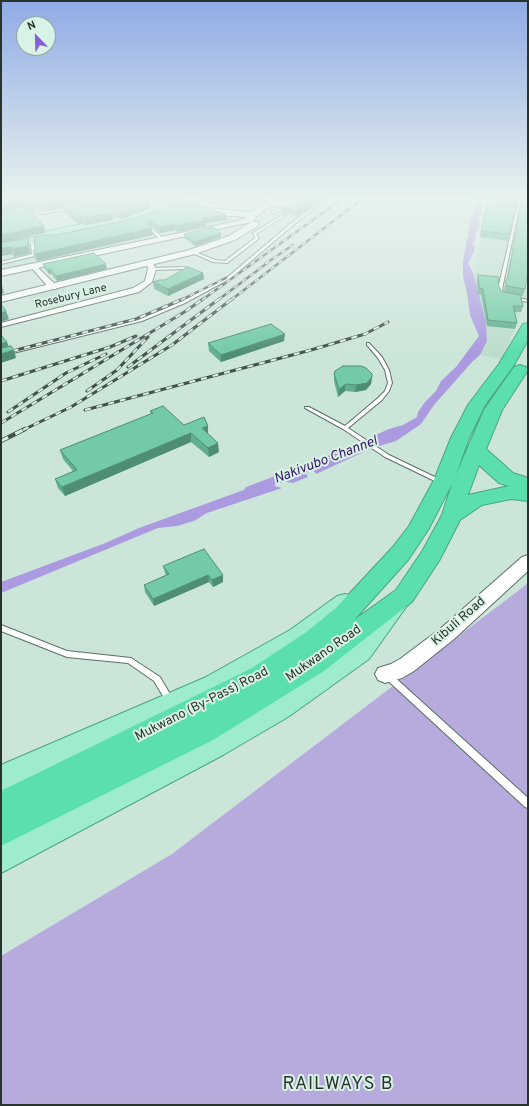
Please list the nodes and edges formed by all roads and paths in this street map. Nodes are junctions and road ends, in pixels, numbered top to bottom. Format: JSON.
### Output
{"nodes":[{"id":1,"x":34,"y":251,"type":"edge"},
{"id":2,"x":107,"y":251,"type":"edge"},
{"id":3,"x":196,"y":251,"type":"edge"},
{"id":4,"x":241,"y":251,"type":"edge"},
{"id":5,"x":261,"y":251,"type":"edge"},
{"id":6,"x":509,"y":251,"type":"edge"},
{"id":7,"x":192,"y":252,"type":"junction"},
{"id":8,"x":1,"y":263,"type":"edge"},
{"id":9,"x":33,"y":266,"type":"junction"},
{"id":10,"x":151,"y":266,"type":"junction"},
{"id":11,"x":1,"y":273,"type":"edge"},
{"id":12,"x":180,"y":276,"type":"edge"},
{"id":13,"x":53,"y":287,"type":"junction"},
{"id":14,"x":1,"y":299,"type":"edge"},
{"id":15,"x":528,"y":301,"type":"edge"},
{"id":16,"x":1,"y":325,"type":"edge"},
{"id":17,"x":528,"y":328,"type":"edge"},
{"id":18,"x":368,"y":344,"type":"dead end"},
{"id":19,"x":1,"y":355,"type":"edge"},
{"id":20,"x":528,"y":357,"type":"edge"},
{"id":21,"x":307,"y":408,"type":"dead end"},
{"id":22,"x":345,"y":428,"type":"junction"},
{"id":23,"x":477,"y":450,"type":"junction"},
{"id":24,"x":442,"y":483,"type":"junction"},
{"id":25,"x":528,"y":485,"type":"edge"},
{"id":26,"x":528,"y":494,"type":"edge"},
{"id":27,"x":452,"y":515,"type":"junction"},
{"id":28,"x":527,"y":562,"type":"edge"},
{"id":29,"x":377,"y":579,"type":"junction"},
{"id":30,"x":404,"y":596,"type":"junction"},
{"id":31,"x":1,"y":628,"type":"edge"},
{"id":32,"x":385,"y":674,"type":"joint"},
{"id":33,"x":171,"y":703,"type":"junction"},
{"id":34,"x":1,"y":778,"type":"edge"},
{"id":35,"x":528,"y":804,"type":"edge"},
{"id":36,"x":1,"y":808,"type":"edge"},
{"id":37,"x":1,"y":831,"type":"edge"},
{"id":38,"x":1,"y":859,"type":"edge"}],
"edges":[{"from":1,"to":8,"type":"lane"},
{"from":2,"to":9,"type":"street"},
{"from":3,"to":7,"type":"street"},
{"from":4,"to":7,"type":"lane"},
{"from":5,"to":19,"type":"lane"},
{"from":6,"to":15,"type":"lane"},
{"from":7,"to":10,"type":"street"},
{"from":9,"to":11,"type":"street"},
{"from":9,"to":13,"type":"street"},
{"from":10,"to":12,"type":"lane"},
{"from":10,"to":13,"type":"street"},
{"from":10,"to":16,"type":"street","name":"Rosebury Lane"},
{"from":13,"to":14,"type":"street"},
{"from":17,"to":24,"type":"highway","name":"Mukwano (By-Pass) Road"},
{"from":18,"to":22,"type":"lane"},
{"from":20,"to":23,"type":"highway","name":"Mukwano Road"},
{"from":21,"to":22,"type":"lane"},
{"from":22,"to":24,"type":"lane"},
{"from":23,"to":25,"type":"highway"},
{"from":23,"to":27,"type":"highway","name":"Mukwano Road"},
{"from":24,"to":29,"type":"highway","name":"Mukwano (By-Pass) Road"},
{"from":26,"to":27,"type":"highway"},
{"from":27,"to":30,"type":"highway","name":"Mukwano Road"},
{"from":28,"to":32,"type":"street","name":"Kibuli Road"},
{"from":29,"to":33,"type":"main road"},
{"from":29,"to":36,"type":"highway","name":"Mukwano (By-Pass) Road"},
{"from":30,"to":37,"type":"highway","name":"Mukwano Road"},
{"from":30,"to":38,"type":"main road"},
{"from":31,"to":33,"type":"lane"},
{"from":32,"to":35,"type":"lane"},
{"from":33,"to":34,"type":"main road"}]}
